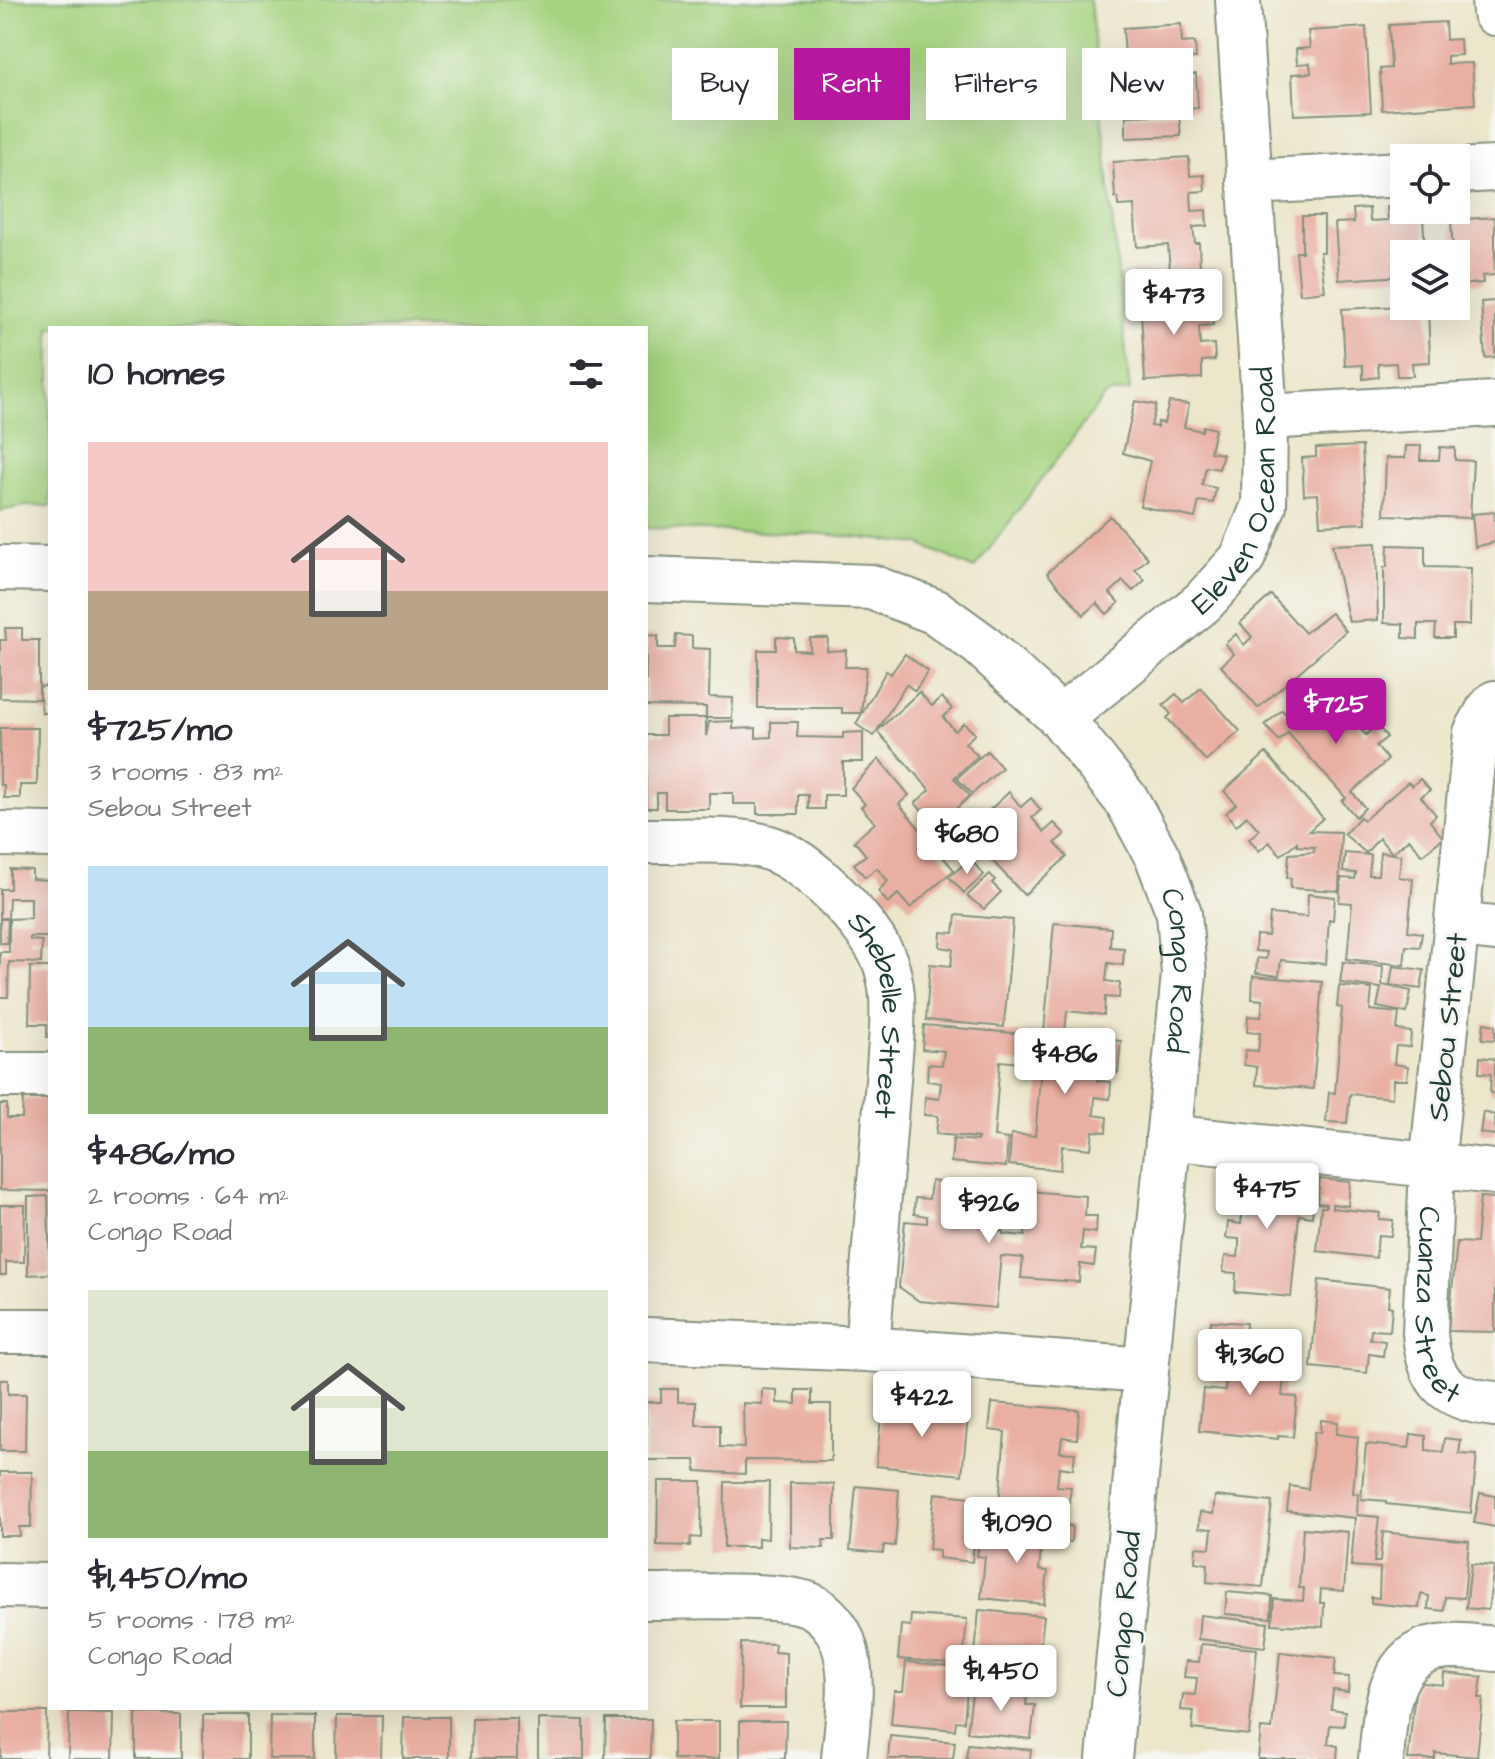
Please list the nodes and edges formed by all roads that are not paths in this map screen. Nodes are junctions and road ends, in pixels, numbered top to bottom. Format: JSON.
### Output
{"nodes":[{"id":1,"x":1238,"y":0,"type":"edge"},
{"id":2,"x":1494,"y":0,"type":"edge"},
{"id":3,"x":1495,"y":13,"type":"edge"},
{"id":4,"x":1495,"y":169,"type":"edge"},
{"id":5,"x":1470,"y":170,"type":"edge"},
{"id":6,"x":1390,"y":175,"type":"edge"},
{"id":7,"x":1249,"y":182,"type":"junction"},
{"id":8,"x":1495,"y":404,"type":"edge"},
{"id":9,"x":1265,"y":417,"type":"junction"},
{"id":10,"x":0,"y":568,"type":"edge"},
{"id":11,"x":48,"y":569,"type":"edge"},
{"id":12,"x":648,"y":579,"type":"edge"},
{"id":13,"x":1495,"y":703,"type":"edge"},
{"id":14,"x":1061,"y":718,"type":"junction"},
{"id":15,"x":0,"y":834,"type":"edge"},
{"id":16,"x":48,"y":835,"type":"edge"},
{"id":17,"x":648,"y":841,"type":"edge"},
{"id":18,"x":1476,"y":927,"type":"edge"},
{"id":19,"x":0,"y":1075,"type":"edge"},
{"id":20,"x":48,"y":1075,"type":"edge"},
{"id":21,"x":1168,"y":1137,"type":"junction"},
{"id":22,"x":1432,"y":1166,"type":"junction"},
{"id":23,"x":1495,"y":1172,"type":"edge"},
{"id":24,"x":0,"y":1331,"type":"edge"},
{"id":25,"x":48,"y":1331,"type":"edge"},
{"id":26,"x":648,"y":1340,"type":"edge"},
{"id":27,"x":867,"y":1349,"type":"junction"},
{"id":28,"x":1146,"y":1370,"type":"junction"},
{"id":29,"x":1495,"y":1404,"type":"edge"},
{"id":30,"x":0,"y":1585,"type":"edge"},
{"id":31,"x":48,"y":1586,"type":"edge"},
{"id":32,"x":648,"y":1597,"type":"edge"},
{"id":33,"x":1495,"y":1649,"type":"edge"},
{"id":34,"x":844,"y":1759,"type":"edge"},
{"id":35,"x":1109,"y":1759,"type":"edge"},
{"id":36,"x":1381,"y":1759,"type":"edge"}],
"edges":[{"from":1,"to":7,"type":"street","name":"Eleven Ocean Road"},
{"from":2,"to":3,"type":"street"},
{"from":4,"to":5,"type":"street"},
{"from":6,"to":7,"type":"street"},
{"from":7,"to":9,"type":"street","name":"Eleven Ocean Road"},
{"from":8,"to":9,"type":"street"},
{"from":9,"to":14,"type":"street","name":"Eleven Ocean Road"},
{"from":10,"to":11,"type":"street"},
{"from":12,"to":14,"type":"street","name":"Congo Road"},
{"from":13,"to":18,"type":"street","name":"Sebou Street"},
{"from":14,"to":21,"type":"street","name":"Congo Road"},
{"from":15,"to":16,"type":"street"},
{"from":17,"to":27,"type":"street","name":"Shebelle Street"},
{"from":18,"to":22,"type":"street","name":"Sebou Street"},
{"from":19,"to":20,"type":"street"},
{"from":21,"to":22,"type":"street"},
{"from":21,"to":28,"type":"street","name":"Congo Road"},
{"from":22,"to":23,"type":"street"},
{"from":22,"to":29,"type":"street","name":"Cuanza Street"},
{"from":24,"to":25,"type":"street"},
{"from":26,"to":27,"type":"street"},
{"from":27,"to":28,"type":"street"},
{"from":28,"to":35,"type":"street","name":"Congo Road"},
{"from":30,"to":31,"type":"street"},
{"from":32,"to":34,"type":"street"},
{"from":33,"to":36,"type":"street"}]}
